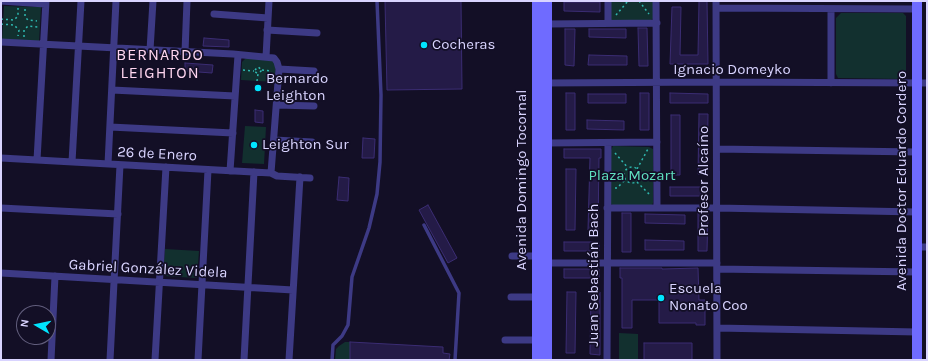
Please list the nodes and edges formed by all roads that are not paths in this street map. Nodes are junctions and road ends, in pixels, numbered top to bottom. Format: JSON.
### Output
{"nodes":[{"id":1,"x":1,"y":1,"type":"edge"},
{"id":2,"x":81,"y":1,"type":"edge"},
{"id":3,"x":116,"y":1,"type":"edge"},
{"id":4,"x":152,"y":1,"type":"edge"},
{"id":5,"x":187,"y":1,"type":"edge"},
{"id":6,"x":269,"y":1,"type":"edge"},
{"id":7,"x":377,"y":1,"type":"edge"},
{"id":8,"x":537,"y":1,"type":"edge"},
{"id":9,"x":547,"y":1,"type":"edge"},
{"id":10,"x":608,"y":1,"type":"edge"},
{"id":11,"x":656,"y":1,"type":"edge"},
{"id":12,"x":46,"y":3,"type":"edge"},
{"id":13,"x":716,"y":5,"type":"edge"},
{"id":14,"x":917,"y":5,"type":"edge"},
{"id":15,"x":832,"y":9,"type":"junction"},
{"id":16,"x":214,"y":14,"type":"dead end"},
{"id":17,"x":268,"y":18,"type":"junction"},
{"id":18,"x":657,"y":23,"type":"junction"},
{"id":19,"x":547,"y":24,"type":"junction"},
{"id":20,"x":608,"y":24,"type":"junction"},
{"id":21,"x":267,"y":30,"type":"junction"},
{"id":22,"x":317,"y":33,"type":"dead end"},
{"id":23,"x":1,"y":42,"type":"edge"},
{"id":24,"x":43,"y":44,"type":"junction"},
{"id":25,"x":78,"y":46,"type":"junction"},
{"id":26,"x":114,"y":48,"type":"junction"},
{"id":27,"x":150,"y":50,"type":"junction"},
{"id":28,"x":185,"y":52,"type":"junction"},
{"id":29,"x":238,"y":55,"type":"junction"},
{"id":30,"x":266,"y":57,"type":"junction"},
{"id":31,"x":277,"y":70,"type":"junction"},
{"id":32,"x":314,"y":72,"type":"dead end"},
{"id":33,"x":716,"y":82,"type":"junction"},
{"id":34,"x":542,"y":83,"type":"junction"},
{"id":35,"x":657,"y":83,"type":"junction"},
{"id":36,"x":831,"y":83,"type":"junction"},
{"id":37,"x":922,"y":83,"type":"edge"},
{"id":38,"x":112,"y":90,"type":"junction"},
{"id":39,"x":235,"y":96,"type":"junction"},
{"id":40,"x":277,"y":105,"type":"junction"},
{"id":41,"x":314,"y":106,"type":"dead end"},
{"id":42,"x":110,"y":126,"type":"junction"},
{"id":43,"x":233,"y":133,"type":"junction"},
{"id":44,"x":274,"y":140,"type":"junction"},
{"id":45,"x":312,"y":142,"type":"dead end"},
{"id":46,"x":655,"y":142,"type":"junction"},
{"id":47,"x":547,"y":143,"type":"junction"},
{"id":48,"x":608,"y":144,"type":"junction"},
{"id":49,"x":717,"y":149,"type":"junction"},
{"id":50,"x":917,"y":152,"type":"junction"},
{"id":51,"x":1,"y":158,"type":"edge"},
{"id":52,"x":37,"y":160,"type":"junction"},
{"id":53,"x":72,"y":162,"type":"junction"},
{"id":54,"x":108,"y":164,"type":"junction"},
{"id":55,"x":120,"y":165,"type":"junction"},
{"id":56,"x":166,"y":168,"type":"junction"},
{"id":57,"x":208,"y":170,"type":"junction"},
{"id":58,"x":230,"y":171,"type":"junction"},
{"id":59,"x":254,"y":172,"type":"junction"},
{"id":60,"x":271,"y":173,"type":"junction"},
{"id":61,"x":300,"y":178,"type":"junction"},
{"id":62,"x":310,"y":178,"type":"dead end"},
{"id":63,"x":657,"y":206,"type":"junction"},
{"id":64,"x":1,"y":208,"type":"edge"},
{"id":65,"x":607,"y":208,"type":"junction"},
{"id":66,"x":717,"y":208,"type":"junction"},
{"id":67,"x":917,"y":212,"type":"junction"},
{"id":68,"x":118,"y":214,"type":"junction"},
{"id":69,"x":424,"y":225,"type":"dead end"},
{"id":70,"x":922,"y":247,"type":"edge"},
{"id":71,"x":512,"y":256,"type":"dead end"},
{"id":72,"x":537,"y":256,"type":"junction"},
{"id":73,"x":547,"y":263,"type":"junction"},
{"id":74,"x":607,"y":263,"type":"junction"},
{"id":75,"x":717,"y":266,"type":"junction"},
{"id":76,"x":917,"y":272,"type":"junction"},
{"id":77,"x":1,"y":273,"type":"edge"},
{"id":78,"x":55,"y":276,"type":"junction"},
{"id":79,"x":114,"y":280,"type":"junction"},
{"id":80,"x":160,"y":282,"type":"junction"},
{"id":81,"x":202,"y":285,"type":"junction"},
{"id":82,"x":248,"y":288,"type":"junction"},
{"id":83,"x":293,"y":290,"type":"junction"},
{"id":84,"x":511,"y":297,"type":"dead end"},
{"id":85,"x":537,"y":297,"type":"junction"},
{"id":86,"x":717,"y":328,"type":"junction"},
{"id":87,"x":917,"y":332,"type":"junction"},
{"id":88,"x":505,"y":340,"type":"dead end"},
{"id":89,"x":537,"y":340,"type":"junction"},
{"id":90,"x":50,"y":360,"type":"edge"},
{"id":91,"x":110,"y":360,"type":"edge"},
{"id":92,"x":155,"y":360,"type":"edge"},
{"id":93,"x":198,"y":360,"type":"edge"},
{"id":94,"x":244,"y":360,"type":"edge"},
{"id":95,"x":289,"y":360,"type":"edge"},
{"id":96,"x":332,"y":360,"type":"edge"},
{"id":97,"x":455,"y":360,"type":"edge"},
{"id":98,"x":537,"y":360,"type":"edge"},
{"id":99,"x":547,"y":360,"type":"edge"},
{"id":100,"x":607,"y":360,"type":"edge"},
{"id":101,"x":717,"y":360,"type":"edge"},
{"id":102,"x":917,"y":360,"type":"edge"}],
"edges":[{"from":1,"to":12,"type":"street"},
{"from":2,"to":25,"type":"street"},
{"from":3,"to":26,"type":"street"},
{"from":4,"to":27,"type":"street"},
{"from":5,"to":28,"type":"street"},
{"from":6,"to":17,"type":"street"},
{"from":7,"to":96,"type":"lane"},
{"from":8,"to":34,"type":"main road","name":"Avenida Domingo Tocornal"},
{"from":9,"to":19,"type":"main road","name":"Avenida Domingo Tocornal"},
{"from":10,"to":20,"type":"street"},
{"from":11,"to":18,"type":"street"},
{"from":12,"to":24,"type":"street"},
{"from":13,"to":15,"type":"street"},
{"from":13,"to":33,"type":"street","name":"Profesor Alcaíno"},
{"from":14,"to":15,"type":"street"},
{"from":14,"to":37,"type":"main road","name":"Avenida Doctor Eduardo Cordero"},
{"from":15,"to":36,"type":"street"},
{"from":16,"to":17,"type":"street"},
{"from":17,"to":21,"type":"street"},
{"from":18,"to":20,"type":"street"},
{"from":18,"to":35,"type":"street"},
{"from":19,"to":20,"type":"street"},
{"from":19,"to":34,"type":"main road","name":"Avenida Domingo Tocornal"},
{"from":21,"to":22,"type":"street"},
{"from":21,"to":30,"type":"street"},
{"from":23,"to":24,"type":"street"},
{"from":24,"to":25,"type":"street"},
{"from":24,"to":52,"type":"street"},
{"from":25,"to":26,"type":"street"},
{"from":25,"to":53,"type":"street"},
{"from":26,"to":27,"type":"street"},
{"from":26,"to":38,"type":"street"},
{"from":27,"to":28,"type":"street"},
{"from":28,"to":29,"type":"street"},
{"from":29,"to":30,"type":"street"},
{"from":29,"to":39,"type":"street"},
{"from":30,"to":31,"type":"street"},
{"from":31,"to":32,"type":"street"},
{"from":31,"to":40,"type":"street"},
{"from":33,"to":35,"type":"street","name":"Ignacio Domeyko"},
{"from":33,"to":36,"type":"street","name":"Ignacio Domeyko"},
{"from":33,"to":49,"type":"street","name":"Profesor Alcaíno"},
{"from":34,"to":35,"type":"street","name":"Ignacio Domeyko"},
{"from":34,"to":47,"type":"main road","name":"Avenida Domingo Tocornal"},
{"from":34,"to":72,"type":"main road","name":"Avenida Domingo Tocornal"},
{"from":35,"to":46,"type":"street"},
{"from":36,"to":37,"type":"street","name":"Ignacio Domeyko"},
{"from":37,"to":50,"type":"main road","name":"Avenida Doctor Eduardo Cordero"},
{"from":38,"to":39,"type":"street"},
{"from":38,"to":42,"type":"street"},
{"from":39,"to":43,"type":"street"},
{"from":40,"to":41,"type":"street"},
{"from":40,"to":44,"type":"street"},
{"from":42,"to":43,"type":"street"},
{"from":42,"to":54,"type":"street"},
{"from":43,"to":58,"type":"street"},
{"from":44,"to":45,"type":"street"},
{"from":44,"to":60,"type":"street"},
{"from":46,"to":48,"type":"street"},
{"from":46,"to":63,"type":"street"},
{"from":47,"to":48,"type":"street"},
{"from":47,"to":73,"type":"main road","name":"Avenida Domingo Tocornal"},
{"from":48,"to":65,"type":"street","name":"Juan Sebastián Bach"},
{"from":49,"to":50,"type":"street"},
{"from":49,"to":66,"type":"street","name":"Profesor Alcaíno"},
{"from":50,"to":67,"type":"main road","name":"Avenida Doctor Eduardo Cordero"},
{"from":51,"to":52,"type":"street","name":"26 de Enero"},
{"from":52,"to":53,"type":"street","name":"26 de Enero"},
{"from":53,"to":54,"type":"street","name":"26 de Enero"},
{"from":54,"to":55,"type":"street","name":"26 de Enero"},
{"from":55,"to":56,"type":"street","name":"26 de Enero"},
{"from":55,"to":68,"type":"street"},
{"from":56,"to":57,"type":"street","name":"26 de Enero"},
{"from":56,"to":80,"type":"street"},
{"from":57,"to":58,"type":"street","name":"26 de Enero"},
{"from":57,"to":81,"type":"street"},
{"from":58,"to":59,"type":"street","name":"26 de Enero"},
{"from":59,"to":60,"type":"street","name":"26 de Enero"},
{"from":59,"to":82,"type":"street"},
{"from":60,"to":61,"type":"street","name":"26 de Enero"},
{"from":61,"to":62,"type":"street","name":"26 de Enero"},
{"from":61,"to":83,"type":"street"},
{"from":63,"to":65,"type":"street"},
{"from":63,"to":66,"type":"street"},
{"from":64,"to":68,"type":"street"},
{"from":65,"to":74,"type":"street","name":"Juan Sebastián Bach"},
{"from":66,"to":67,"type":"street"},
{"from":66,"to":75,"type":"street","name":"Profesor Alcaíno"},
{"from":67,"to":70,"type":"main road","name":"Avenida Doctor Eduardo Cordero"},
{"from":68,"to":79,"type":"street"},
{"from":69,"to":97,"type":"lane"},
{"from":70,"to":76,"type":"main road","name":"Avenida Doctor Eduardo Cordero"},
{"from":71,"to":72,"type":"street"},
{"from":72,"to":85,"type":"main road","name":"Avenida Domingo Tocornal"},
{"from":73,"to":74,"type":"street"},
{"from":73,"to":99,"type":"main road","name":"Avenida Domingo Tocornal"},
{"from":74,"to":75,"type":"street"},
{"from":74,"to":100,"type":"street","name":"Juan Sebastián Bach"},
{"from":75,"to":76,"type":"street"},
{"from":75,"to":86,"type":"street","name":"Profesor Alcaíno"},
{"from":76,"to":87,"type":"main road","name":"Avenida Doctor Eduardo Cordero"},
{"from":77,"to":78,"type":"street","name":"Gabriel González Videla"},
{"from":78,"to":79,"type":"street","name":"Gabriel González Videla"},
{"from":78,"to":90,"type":"street"},
{"from":79,"to":80,"type":"street","name":"Gabriel González Videla"},
{"from":79,"to":91,"type":"street"},
{"from":80,"to":81,"type":"street","name":"Gabriel González Videla"},
{"from":80,"to":92,"type":"street"},
{"from":81,"to":82,"type":"street","name":"Gabriel González Videla"},
{"from":81,"to":93,"type":"street"},
{"from":82,"to":83,"type":"street","name":"Gabriel González Videla"},
{"from":82,"to":94,"type":"street"},
{"from":83,"to":95,"type":"street"},
{"from":84,"to":85,"type":"street"},
{"from":85,"to":89,"type":"main road","name":"Avenida Domingo Tocornal"},
{"from":86,"to":87,"type":"street"},
{"from":86,"to":101,"type":"street","name":"Profesor Alcaíno"},
{"from":87,"to":102,"type":"main road","name":"Avenida Doctor Eduardo Cordero"},
{"from":88,"to":89,"type":"street"},
{"from":89,"to":98,"type":"main road","name":"Avenida Domingo Tocornal"}]}
